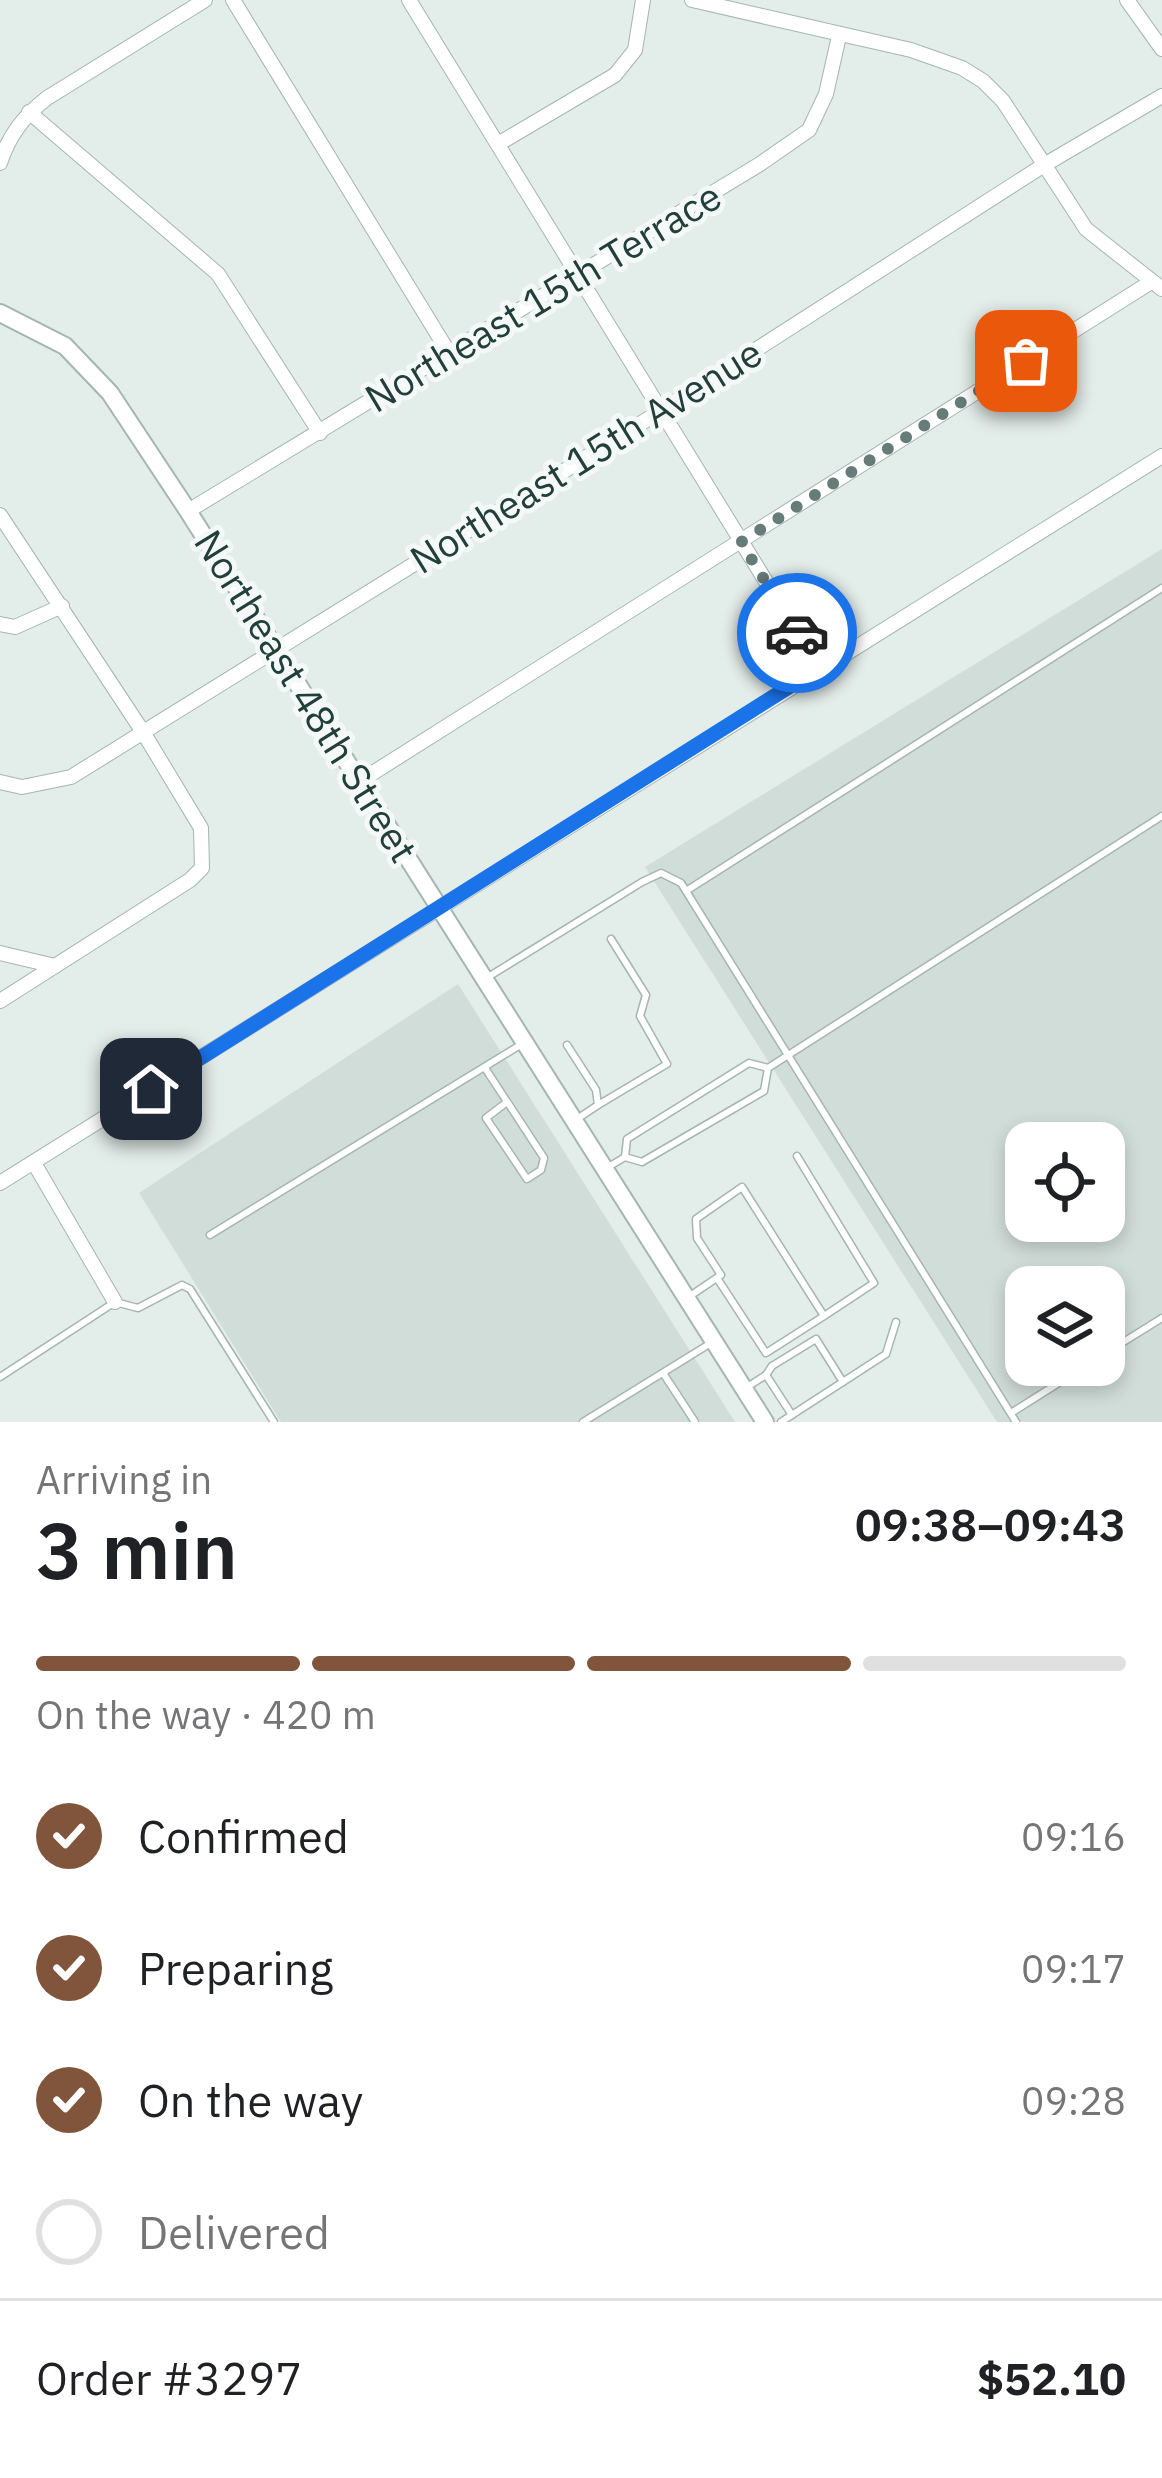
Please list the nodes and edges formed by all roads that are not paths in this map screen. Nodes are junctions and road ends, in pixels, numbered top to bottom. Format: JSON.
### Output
{"nodes":[{"id":1,"x":206,"y":0,"type":"edge"},
{"id":2,"x":233,"y":0,"type":"edge"},
{"id":3,"x":409,"y":0,"type":"edge"},
{"id":4,"x":643,"y":0,"type":"edge"},
{"id":5,"x":692,"y":0,"type":"edge"},
{"id":6,"x":1126,"y":0,"type":"edge"},
{"id":7,"x":839,"y":36,"type":"junction"},
{"id":8,"x":1162,"y":50,"type":"edge"},
{"id":9,"x":1162,"y":96,"type":"edge"},
{"id":10,"x":29,"y":112,"type":"junction"},
{"id":11,"x":498,"y":144,"type":"junction"},
{"id":12,"x":0,"y":163,"type":"edge"},
{"id":13,"x":1043,"y":165,"type":"junction"},
{"id":14,"x":575,"y":274,"type":"junction"},
{"id":15,"x":1157,"y":286,"type":"edge"},
{"id":16,"x":0,"y":313,"type":"edge"},
{"id":17,"x":449,"y":353,"type":"junction"},
{"id":18,"x":659,"y":412,"type":"junction"},
{"id":19,"x":320,"y":433,"type":"junction"},
{"id":20,"x":1162,"y":456,"type":"edge"},
{"id":21,"x":188,"y":511,"type":"junction"},
{"id":22,"x":0,"y":515,"type":"edge"},
{"id":23,"x":741,"y":542,"type":"junction"},
{"id":24,"x":1162,"y":588,"type":"edge"},
{"id":25,"x":62,"y":606,"type":"junction"},
{"id":26,"x":0,"y":624,"type":"edge"},
{"id":27,"x":277,"y":650,"type":"junction"},
{"id":28,"x":819,"y":668,"type":"junction"},
{"id":29,"x":143,"y":732,"type":"junction"},
{"id":30,"x":360,"y":781,"type":"junction"},
{"id":31,"x":0,"y":782,"type":"edge"},
{"id":32,"x":1162,"y":816,"type":"edge"},
{"id":33,"x":686,"y":891,"type":"junction"},
{"id":34,"x":439,"y":907,"type":"junction"},
{"id":35,"x":611,"y":939,"type":"dead end"},
{"id":36,"x":0,"y":952,"type":"edge"},
{"id":37,"x":56,"y":967,"type":"junction"},
{"id":38,"x":484,"y":979,"type":"junction"},
{"id":39,"x":0,"y":1001,"type":"edge"},
{"id":40,"x":525,"y":1042,"type":"junction"},
{"id":41,"x":567,"y":1045,"type":"dead end"},
{"id":42,"x":789,"y":1054,"type":"junction"},
{"id":43,"x":484,"y":1068,"type":"junction"},
{"id":44,"x":768,"y":1068,"type":"junction"},
{"id":45,"x":507,"y":1102,"type":"junction"},
{"id":46,"x":598,"y":1105,"type":"junction"},
{"id":47,"x":574,"y":1120,"type":"junction"},
{"id":48,"x":797,"y":1156,"type":"dead end"},
{"id":49,"x":625,"y":1157,"type":"junction"},
{"id":50,"x":34,"y":1163,"type":"junction"},
{"id":51,"x":605,"y":1169,"type":"junction"},
{"id":52,"x":0,"y":1184,"type":"edge"},
{"id":53,"x":210,"y":1235,"type":"dead end"},
{"id":54,"x":717,"y":1277,"type":"junction"},
{"id":55,"x":686,"y":1298,"type":"junction"},
{"id":56,"x":115,"y":1302,"type":"junction"},
{"id":57,"x":824,"y":1316,"type":"junction"},
{"id":58,"x":1162,"y":1318,"type":"edge"},
{"id":59,"x":896,"y":1322,"type":"dead end"},
{"id":60,"x":714,"y":1341,"type":"junction"},
{"id":61,"x":1125,"y":1341,"type":"edge"},
{"id":62,"x":663,"y":1372,"type":"junction"},
{"id":63,"x":766,"y":1375,"type":"junction"},
{"id":64,"x":0,"y":1376,"type":"edge"},
{"id":65,"x":843,"y":1382,"type":"junction"},
{"id":66,"x":1054,"y":1386,"type":"edge"},
{"id":67,"x":744,"y":1389,"type":"junction"},
{"id":68,"x":1011,"y":1413,"type":"junction"},
{"id":69,"x":792,"y":1415,"type":"junction"},
{"id":70,"x":274,"y":1422,"type":"edge"},
{"id":71,"x":583,"y":1422,"type":"edge"},
{"id":72,"x":695,"y":1422,"type":"edge"},
{"id":73,"x":765,"y":1422,"type":"edge"},
{"id":74,"x":781,"y":1422,"type":"edge"},
{"id":75,"x":1016,"y":1422,"type":"edge"}],
"edges":[{"from":1,"to":10,"type":"street"},
{"from":2,"to":17,"type":"street"},
{"from":3,"to":11,"type":"street"},
{"from":4,"to":11,"type":"street"},
{"from":5,"to":7,"type":"street"},
{"from":6,"to":8,"type":"street"},
{"from":7,"to":13,"type":"street"},
{"from":7,"to":14,"type":"street","name":"Northeast 15th Terrace"},
{"from":9,"to":13,"type":"street","name":"Northeast 15th Avenue"},
{"from":10,"to":12,"type":"street"},
{"from":10,"to":19,"type":"street"},
{"from":11,"to":14,"type":"street"},
{"from":13,"to":15,"type":"street"},
{"from":13,"to":18,"type":"street","name":"Northeast 15th Avenue"},
{"from":14,"to":17,"type":"street","name":"Northeast 15th Terrace"},
{"from":14,"to":18,"type":"street"},
{"from":15,"to":23,"type":"street"},
{"from":16,"to":21,"type":"street","name":"Northeast 48th Street"},
{"from":17,"to":19,"type":"street","name":"Northeast 15th Terrace"},
{"from":18,"to":23,"type":"street"},
{"from":18,"to":27,"type":"street","name":"Northeast 15th Avenue"},
{"from":19,"to":21,"type":"street","name":"Northeast 15th Terrace"},
{"from":20,"to":28,"type":"street"},
{"from":21,"to":27,"type":"street","name":"Northeast 48th Street"},
{"from":22,"to":25,"type":"street"},
{"from":23,"to":28,"type":"street"},
{"from":23,"to":30,"type":"street"},
{"from":24,"to":33,"type":"lane"},
{"from":25,"to":26,"type":"street"},
{"from":25,"to":29,"type":"street"},
{"from":27,"to":29,"type":"street","name":"Northeast 15th Avenue"},
{"from":27,"to":30,"type":"street","name":"Northeast 48th Street"},
{"from":28,"to":34,"type":"street"},
{"from":29,"to":31,"type":"street","name":"Northeast 15th Avenue"},
{"from":29,"to":37,"type":"street"},
{"from":30,"to":34,"type":"street","name":"Northeast 48th Street"},
{"from":32,"to":42,"type":"lane"},
{"from":33,"to":38,"type":"lane"},
{"from":33,"to":42,"type":"lane"},
{"from":34,"to":38,"type":"street","name":"Northeast 48th Street"},
{"from":34,"to":50,"type":"street"},
{"from":35,"to":46,"type":"lane"},
{"from":36,"to":37,"type":"street"},
{"from":37,"to":39,"type":"street"},
{"from":38,"to":40,"type":"street","name":"Northeast 48th Street"},
{"from":40,"to":43,"type":"lane"},
{"from":40,"to":47,"type":"street","name":"Northeast 48th Street"},
{"from":41,"to":46,"type":"lane"},
{"from":42,"to":44,"type":"lane"},
{"from":42,"to":68,"type":"lane"},
{"from":43,"to":45,"type":"lane"},
{"from":43,"to":53,"type":"lane"},
{"from":44,"to":49,"type":"lane"},
{"from":44,"to":49,"type":"lane"},
{"from":45,"to":45,"type":"lane"},
{"from":46,"to":47,"type":"lane"},
{"from":47,"to":51,"type":"street","name":"Northeast 48th Street"},
{"from":48,"to":57,"type":"lane"},
{"from":49,"to":51,"type":"lane"},
{"from":50,"to":52,"type":"street"},
{"from":50,"to":56,"type":"street"},
{"from":51,"to":55,"type":"street","name":"Northeast 48th Street"},
{"from":54,"to":55,"type":"lane"},
{"from":54,"to":57,"type":"lane"},
{"from":54,"to":57,"type":"lane"},
{"from":55,"to":60,"type":"street","name":"Northeast 48th Street"},
{"from":56,"to":64,"type":"lane"},
{"from":56,"to":70,"type":"lane"},
{"from":58,"to":61,"type":"lane"},
{"from":59,"to":65,"type":"lane"},
{"from":60,"to":62,"type":"lane"},
{"from":60,"to":67,"type":"street","name":"Northeast 48th Street"},
{"from":62,"to":71,"type":"lane"},
{"from":62,"to":72,"type":"lane"},
{"from":63,"to":65,"type":"lane"},
{"from":63,"to":67,"type":"lane"},
{"from":63,"to":69,"type":"lane"},
{"from":65,"to":69,"type":"lane"},
{"from":66,"to":68,"type":"lane"},
{"from":67,"to":73,"type":"street","name":"Northeast 48th Street"},
{"from":68,"to":75,"type":"lane"},
{"from":69,"to":74,"type":"lane"}]}
